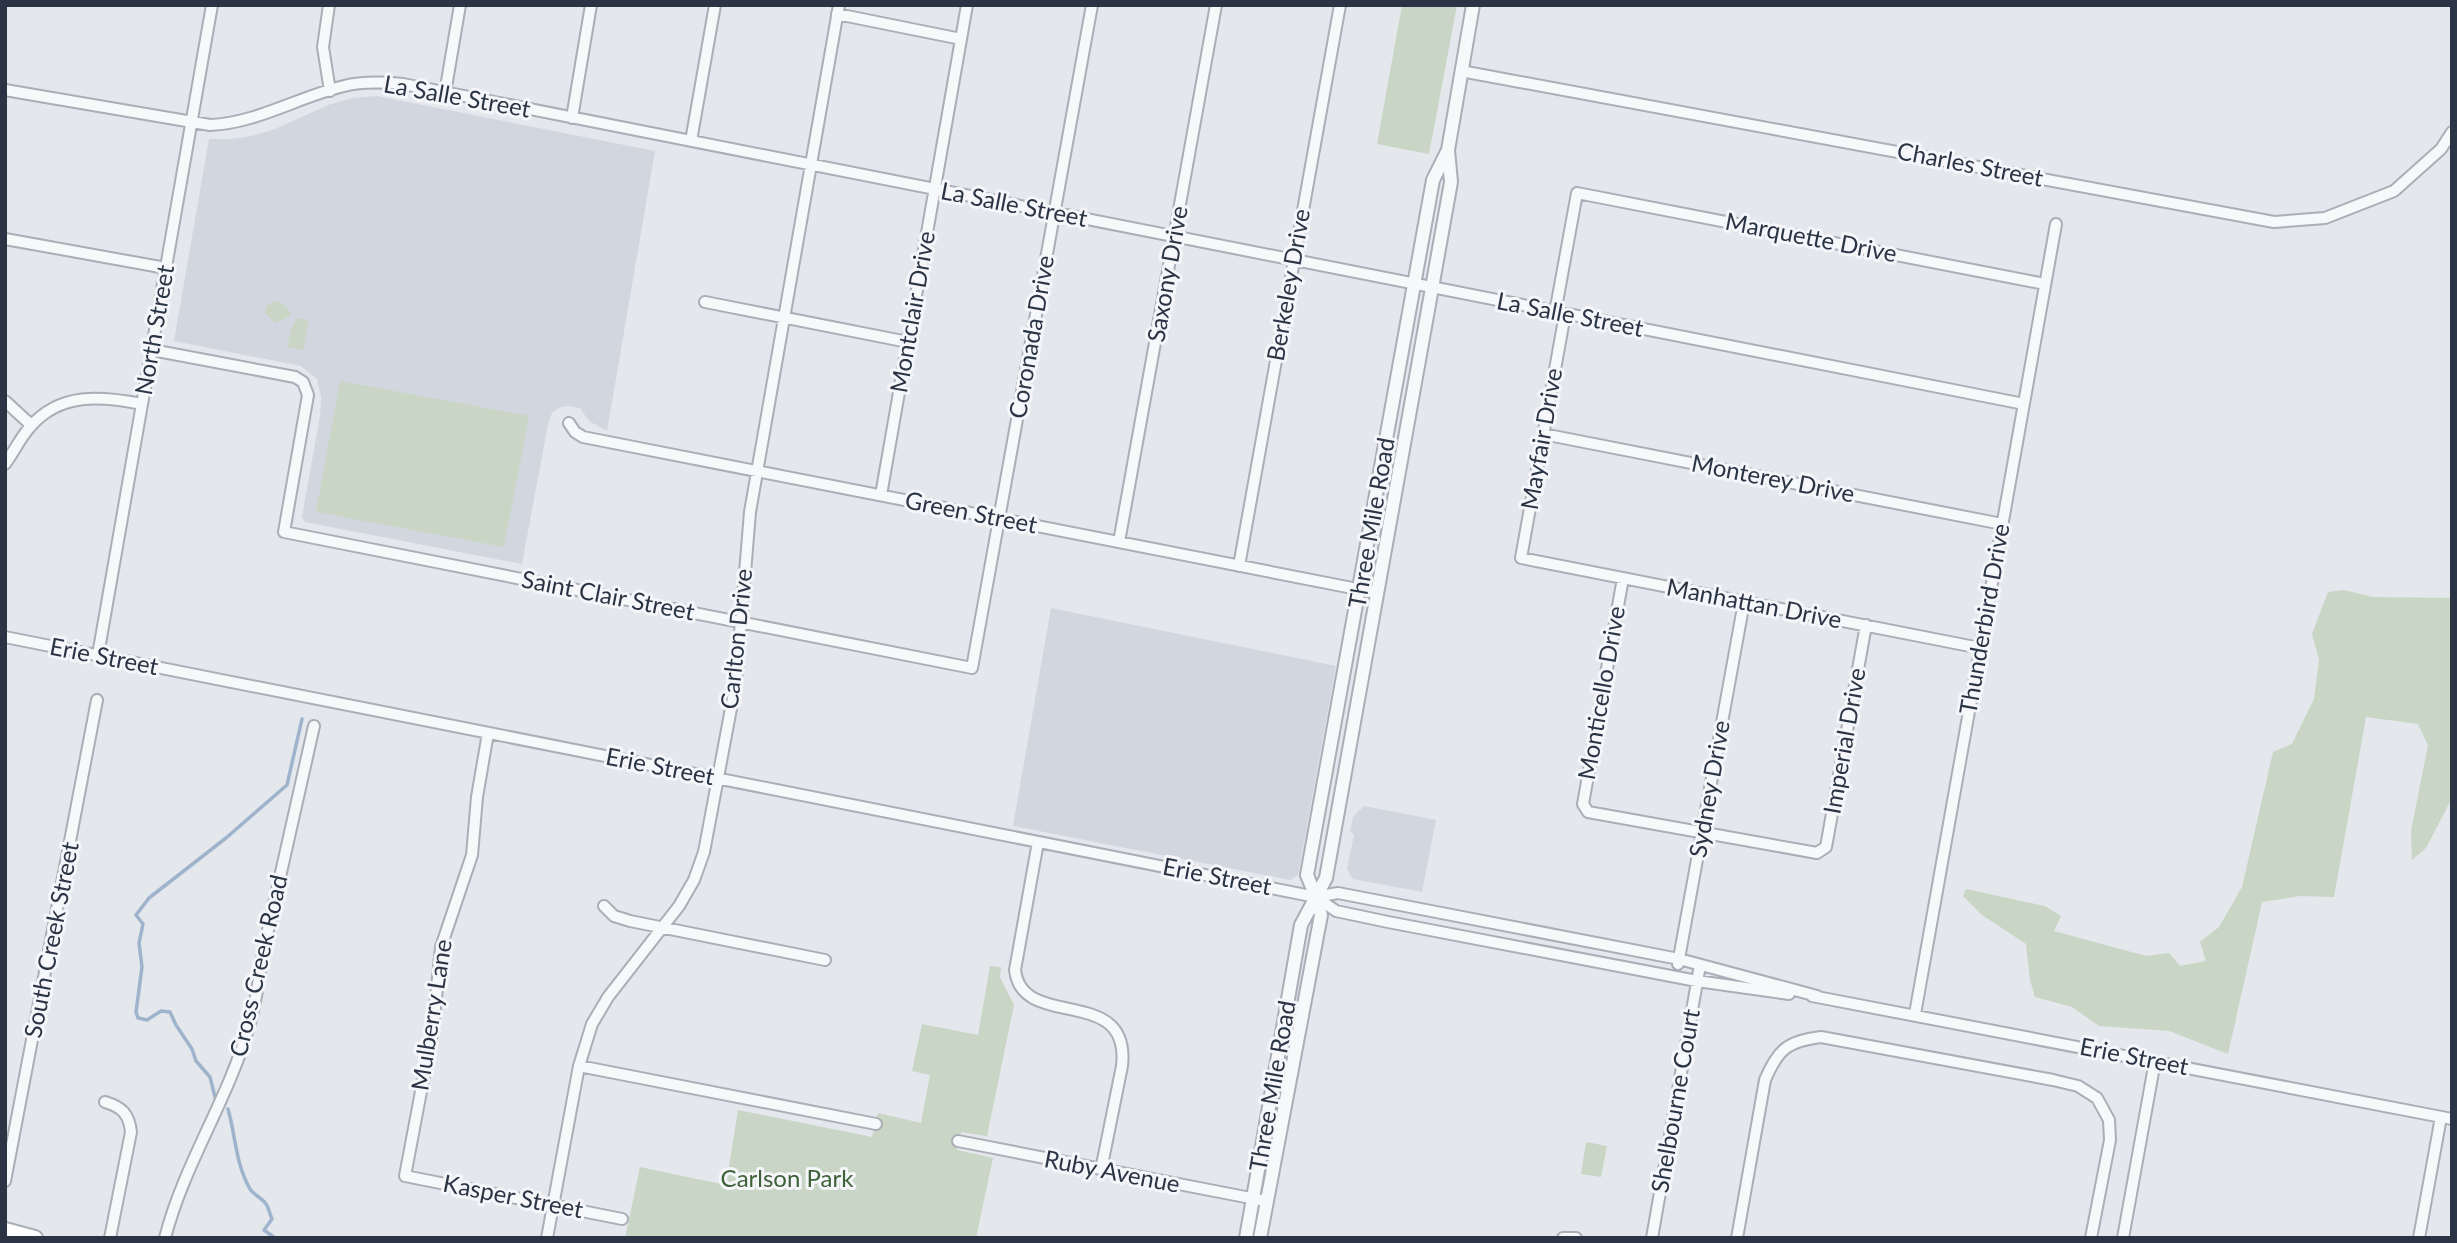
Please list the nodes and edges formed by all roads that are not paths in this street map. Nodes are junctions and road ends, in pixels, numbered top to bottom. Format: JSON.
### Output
{"nodes":[{"id":1,"x":212,"y":5,"type":"edge"},
{"id":2,"x":329,"y":5,"type":"edge"},
{"id":3,"x":460,"y":5,"type":"edge"},
{"id":4,"x":591,"y":5,"type":"edge"},
{"id":5,"x":715,"y":5,"type":"edge"},
{"id":6,"x":967,"y":5,"type":"edge"},
{"id":7,"x":1093,"y":5,"type":"edge"},
{"id":8,"x":1216,"y":5,"type":"edge"},
{"id":9,"x":1340,"y":5,"type":"edge"},
{"id":10,"x":1473,"y":5,"type":"edge"},
{"id":11,"x":838,"y":10,"type":"edge"},
{"id":12,"x":961,"y":39,"type":"junction"},
{"id":13,"x":1461,"y":71,"type":"junction"},
{"id":14,"x":5,"y":90,"type":"edge"},
{"id":15,"x":330,"y":91,"type":"junction"},
{"id":16,"x":445,"y":93,"type":"junction"},
{"id":17,"x":572,"y":118,"type":"junction"},
{"id":18,"x":191,"y":123,"type":"junction"},
{"id":19,"x":2452,"y":132,"type":"edge"},
{"id":20,"x":691,"y":141,"type":"junction"},
{"id":21,"x":1448,"y":150,"type":"junction"},
{"id":22,"x":811,"y":165,"type":"junction"},
{"id":23,"x":935,"y":189,"type":"junction"},
{"id":24,"x":1577,"y":193,"type":"joint"},
{"id":25,"x":1055,"y":213,"type":"junction"},
{"id":26,"x":2056,"y":224,"type":"dead end"},
{"id":27,"x":1174,"y":237,"type":"junction"},
{"id":28,"x":5,"y":239,"type":"edge"},
{"id":29,"x":1294,"y":260,"type":"junction"},
{"id":30,"x":166,"y":268,"type":"junction"},
{"id":31,"x":1415,"y":284,"type":"junction"},
{"id":32,"x":2045,"y":284,"type":"junction"},
{"id":33,"x":1432,"y":287,"type":"junction"},
{"id":34,"x":705,"y":302,"type":"dead end"},
{"id":35,"x":1560,"y":314,"type":"junction"},
{"id":36,"x":784,"y":318,"type":"junction"},
{"id":37,"x":908,"y":342,"type":"junction"},
{"id":38,"x":152,"y":350,"type":"junction"},
{"id":39,"x":5,"y":401,"type":"edge"},
{"id":40,"x":142,"y":404,"type":"junction"},
{"id":41,"x":2024,"y":404,"type":"junction"},
{"id":42,"x":569,"y":424,"type":"dead end"},
{"id":43,"x":31,"y":425,"type":"junction"},
{"id":44,"x":1543,"y":434,"type":"junction"},
{"id":45,"x":5,"y":464,"type":"edge"},
{"id":46,"x":757,"y":470,"type":"junction"},
{"id":47,"x":881,"y":495,"type":"junction"},
{"id":48,"x":1000,"y":518,"type":"junction"},
{"id":49,"x":2002,"y":524,"type":"junction"},
{"id":50,"x":1119,"y":542,"type":"junction"},
{"id":51,"x":1527,"y":559,"type":"joint"},
{"id":52,"x":1239,"y":566,"type":"junction"},
{"id":53,"x":1623,"y":578,"type":"junction"},
{"id":54,"x":1361,"y":590,"type":"junction"},
{"id":55,"x":1378,"y":593,"type":"junction"},
{"id":56,"x":1744,"y":602,"type":"junction"},
{"id":57,"x":741,"y":622,"type":"junction"},
{"id":58,"x":1866,"y":625,"type":"junction"},
{"id":59,"x":5,"y":637,"type":"edge"},
{"id":60,"x":1980,"y":648,"type":"junction"},
{"id":61,"x":98,"y":655,"type":"junction"},
{"id":62,"x":972,"y":668,"type":"joint"},
{"id":63,"x":97,"y":700,"type":"dead end"},
{"id":64,"x":314,"y":726,"type":"dead end"},
{"id":65,"x":488,"y":733,"type":"junction"},
{"id":66,"x":718,"y":778,"type":"junction"},
{"id":67,"x":1703,"y":832,"type":"junction"},
{"id":68,"x":1038,"y":842,"type":"junction"},
{"id":69,"x":1316,"y":897,"type":"junction"},
{"id":70,"x":604,"y":906,"type":"dead end"},
{"id":71,"x":1429,"y":910,"type":"junction"},
{"id":72,"x":1513,"y":927,"type":"junction"},
{"id":73,"x":663,"y":928,"type":"junction"},
{"id":74,"x":1425,"y":929,"type":"junction"},
{"id":75,"x":1510,"y":945,"type":"junction"},
{"id":76,"x":825,"y":960,"type":"dead end"},
{"id":77,"x":1679,"y":960,"type":"junction"},
{"id":78,"x":1700,"y":965,"type":"junction"},
{"id":79,"x":1676,"y":977,"type":"junction"},
{"id":80,"x":1697,"y":981,"type":"junction"},
{"id":81,"x":1816,"y":996,"type":"junction"},
{"id":82,"x":1914,"y":1014,"type":"junction"},
{"id":83,"x":2155,"y":1061,"type":"junction"},
{"id":84,"x":579,"y":1066,"type":"junction"},
{"id":85,"x":105,"y":1102,"type":"dead end"},
{"id":86,"x":2446,"y":1118,"type":"edge"},
{"id":87,"x":876,"y":1124,"type":"dead end"},
{"id":88,"x":958,"y":1142,"type":"dead end"},
{"id":89,"x":1101,"y":1170,"type":"junction"},
{"id":90,"x":405,"y":1176,"type":"joint"},
{"id":91,"x":5,"y":1181,"type":"edge"},
{"id":92,"x":1259,"y":1200,"type":"junction"},
{"id":93,"x":553,"y":1204,"type":"junction"},
{"id":94,"x":622,"y":1219,"type":"dead end"},
{"id":95,"x":5,"y":1230,"type":"edge"},
{"id":96,"x":35,"y":1238,"type":"edge"},
{"id":97,"x":110,"y":1238,"type":"edge"},
{"id":98,"x":165,"y":1238,"type":"edge"},
{"id":99,"x":547,"y":1238,"type":"edge"},
{"id":100,"x":1246,"y":1238,"type":"edge"},
{"id":101,"x":1260,"y":1238,"type":"edge"},
{"id":102,"x":1563,"y":1238,"type":"edge"},
{"id":103,"x":1576,"y":1238,"type":"edge"},
{"id":104,"x":1652,"y":1238,"type":"edge"},
{"id":105,"x":1737,"y":1238,"type":"edge"},
{"id":106,"x":2091,"y":1238,"type":"edge"},
{"id":107,"x":2123,"y":1238,"type":"edge"},
{"id":108,"x":2419,"y":1238,"type":"edge"}],
"edges":[{"from":1,"to":18,"type":"street","name":"North Street"},
{"from":2,"to":15,"type":"street"},
{"from":3,"to":16,"type":"street"},
{"from":4,"to":17,"type":"street"},
{"from":5,"to":20,"type":"street"},
{"from":6,"to":12,"type":"street","name":"Montclair Drive"},
{"from":7,"to":25,"type":"street","name":"Coronada Drive"},
{"from":8,"to":27,"type":"street","name":"Saxony Drive"},
{"from":9,"to":29,"type":"street","name":"Berkeley Drive"},
{"from":10,"to":13,"type":"street","name":"Three Mile Road"},
{"from":11,"to":12,"type":"street"},
{"from":11,"to":22,"type":"street","name":"Carlton Drive"},
{"from":12,"to":23,"type":"street","name":"Montclair Drive"},
{"from":13,"to":19,"type":"street","name":"Charles Street"},
{"from":13,"to":21,"type":"street","name":"Three Mile Road"},
{"from":14,"to":18,"type":"street","name":"La Salle Street"},
{"from":15,"to":16,"type":"street","name":"La Salle Street"},
{"from":15,"to":18,"type":"street","name":"La Salle Street"},
{"from":16,"to":17,"type":"street","name":"La Salle Street"},
{"from":17,"to":20,"type":"street","name":"La Salle Street"},
{"from":18,"to":30,"type":"street","name":"North Street"},
{"from":20,"to":22,"type":"street","name":"La Salle Street"},
{"from":21,"to":31,"type":"street","name":"Three Mile Road"},
{"from":21,"to":33,"type":"street","name":"Three Mile Road"},
{"from":22,"to":23,"type":"street","name":"La Salle Street"},
{"from":22,"to":36,"type":"street","name":"Carlton Drive"},
{"from":23,"to":25,"type":"street","name":"La Salle Street"},
{"from":23,"to":37,"type":"street","name":"Montclair Drive"},
{"from":24,"to":32,"type":"street","name":"Marquette Drive"},
{"from":24,"to":35,"type":"street","name":"Mayfair Drive"},
{"from":25,"to":27,"type":"street","name":"La Salle Street"},
{"from":25,"to":48,"type":"street","name":"Coronada Drive"},
{"from":26,"to":32,"type":"street","name":"Thunderbird Drive"},
{"from":27,"to":29,"type":"street","name":"La Salle Street"},
{"from":27,"to":50,"type":"street","name":"Saxony Drive"},
{"from":28,"to":30,"type":"street"},
{"from":29,"to":31,"type":"street","name":"La Salle Street"},
{"from":29,"to":52,"type":"street","name":"Berkeley Drive"},
{"from":30,"to":38,"type":"street","name":"North Street"},
{"from":31,"to":33,"type":"street","name":"La Salle Street"},
{"from":31,"to":54,"type":"street","name":"Three Mile Road"},
{"from":32,"to":41,"type":"street","name":"Thunderbird Drive"},
{"from":33,"to":35,"type":"street","name":"La Salle Street"},
{"from":33,"to":55,"type":"street","name":"Three Mile Road"},
{"from":34,"to":36,"type":"street"},
{"from":35,"to":41,"type":"street","name":"La Salle Street"},
{"from":35,"to":44,"type":"street","name":"Mayfair Drive"},
{"from":36,"to":37,"type":"street"},
{"from":36,"to":46,"type":"street","name":"Carlton Drive"},
{"from":37,"to":47,"type":"street","name":"Montclair Drive"},
{"from":38,"to":40,"type":"street","name":"North Street"},
{"from":38,"to":57,"type":"street","name":"Saint Clair Street"},
{"from":39,"to":43,"type":"street"},
{"from":40,"to":43,"type":"street"},
{"from":40,"to":61,"type":"street","name":"North Street"},
{"from":41,"to":49,"type":"street","name":"Thunderbird Drive"},
{"from":42,"to":46,"type":"street","name":"Green Street"},
{"from":43,"to":45,"type":"street"},
{"from":44,"to":49,"type":"street","name":"Monterey Drive"},
{"from":44,"to":51,"type":"street","name":"Mayfair Drive"},
{"from":46,"to":47,"type":"street","name":"Green Street"},
{"from":46,"to":57,"type":"street","name":"Carlton Drive"},
{"from":47,"to":48,"type":"street","name":"Green Street"},
{"from":48,"to":50,"type":"street","name":"Green Street"},
{"from":48,"to":62,"type":"street","name":"Coronada Drive"},
{"from":49,"to":60,"type":"street","name":"Thunderbird Drive"},
{"from":50,"to":52,"type":"street","name":"Green Street"},
{"from":51,"to":53,"type":"street","name":"Manhattan Drive"},
{"from":52,"to":54,"type":"street","name":"Green Street"},
{"from":53,"to":56,"type":"street","name":"Manhattan Drive"},
{"from":53,"to":67,"type":"street","name":"Monticello Drive"},
{"from":54,"to":55,"type":"street","name":"Green Street"},
{"from":54,"to":69,"type":"street","name":"Three Mile Road"},
{"from":55,"to":69,"type":"street","name":"Three Mile Road"},
{"from":56,"to":58,"type":"street","name":"Manhattan Drive"},
{"from":56,"to":67,"type":"street","name":"Sydney Drive"},
{"from":57,"to":62,"type":"street","name":"Saint Clair Street"},
{"from":57,"to":66,"type":"street","name":"Carlton Drive"},
{"from":58,"to":60,"type":"street","name":"Manhattan Drive"},
{"from":58,"to":67,"type":"street","name":"Imperial Drive"},
{"from":59,"to":61,"type":"street","name":"Erie Street"},
{"from":60,"to":82,"type":"street","name":"Thunderbird Drive"},
{"from":61,"to":65,"type":"street","name":"Erie Street"},
{"from":63,"to":91,"type":"street","name":"South Creek Street"},
{"from":64,"to":98,"type":"street","name":"Cross Creek Road"},
{"from":65,"to":66,"type":"street","name":"Erie Street"},
{"from":65,"to":90,"type":"street","name":"Mulberry Lane"},
{"from":66,"to":68,"type":"street","name":"Erie Street"},
{"from":66,"to":73,"type":"street","name":"Carlton Drive"},
{"from":67,"to":77,"type":"street","name":"Sydney Drive"},
{"from":68,"to":69,"type":"street","name":"Erie Street"},
{"from":68,"to":89,"type":"street"},
{"from":69,"to":71,"type":"street","name":"Erie Street"},
{"from":69,"to":74,"type":"street","name":"Erie Street"},
{"from":69,"to":92,"type":"street","name":"Three Mile Road"},
{"from":70,"to":73,"type":"street"},
{"from":71,"to":72,"type":"street","name":"Erie Street"},
{"from":71,"to":74,"type":"street"},
{"from":72,"to":75,"type":"street"},
{"from":72,"to":77,"type":"street","name":"Erie Street"},
{"from":73,"to":76,"type":"street"},
{"from":73,"to":84,"type":"street","name":"Carlton Drive"},
{"from":74,"to":75,"type":"street","name":"Erie Street"},
{"from":75,"to":79,"type":"street","name":"Erie Street"},
{"from":77,"to":78,"type":"street","name":"Erie Street"},
{"from":77,"to":79,"type":"street","name":"Sydney Drive"},
{"from":78,"to":80,"type":"street","name":"Shelbourne Court"},
{"from":78,"to":81,"type":"street","name":"Erie Street"},
{"from":79,"to":80,"type":"street","name":"Erie Street"},
{"from":80,"to":81,"type":"street","name":"Erie Street"},
{"from":80,"to":104,"type":"street","name":"Shelbourne Court"},
{"from":81,"to":82,"type":"street","name":"Erie Street"},
{"from":82,"to":83,"type":"street","name":"Erie Street"},
{"from":83,"to":86,"type":"street","name":"Erie Street"},
{"from":83,"to":107,"type":"street"},
{"from":84,"to":87,"type":"street"},
{"from":84,"to":93,"type":"street","name":"Carlton Drive"},
{"from":85,"to":97,"type":"street"},
{"from":86,"to":108,"type":"street"},
{"from":88,"to":89,"type":"street","name":"Ruby Avenue"},
{"from":89,"to":92,"type":"street","name":"Ruby Avenue"},
{"from":90,"to":93,"type":"street","name":"Kasper Street"},
{"from":92,"to":100,"type":"street","name":"Three Mile Road"},
{"from":92,"to":101,"type":"street","name":"Three Mile Road"},
{"from":93,"to":94,"type":"street","name":"Kasper Street"},
{"from":93,"to":99,"type":"street","name":"Carlton Drive"},
{"from":95,"to":96,"type":"main road"},
{"from":102,"to":103,"type":"street"},
{"from":105,"to":106,"type":"street"}]}
